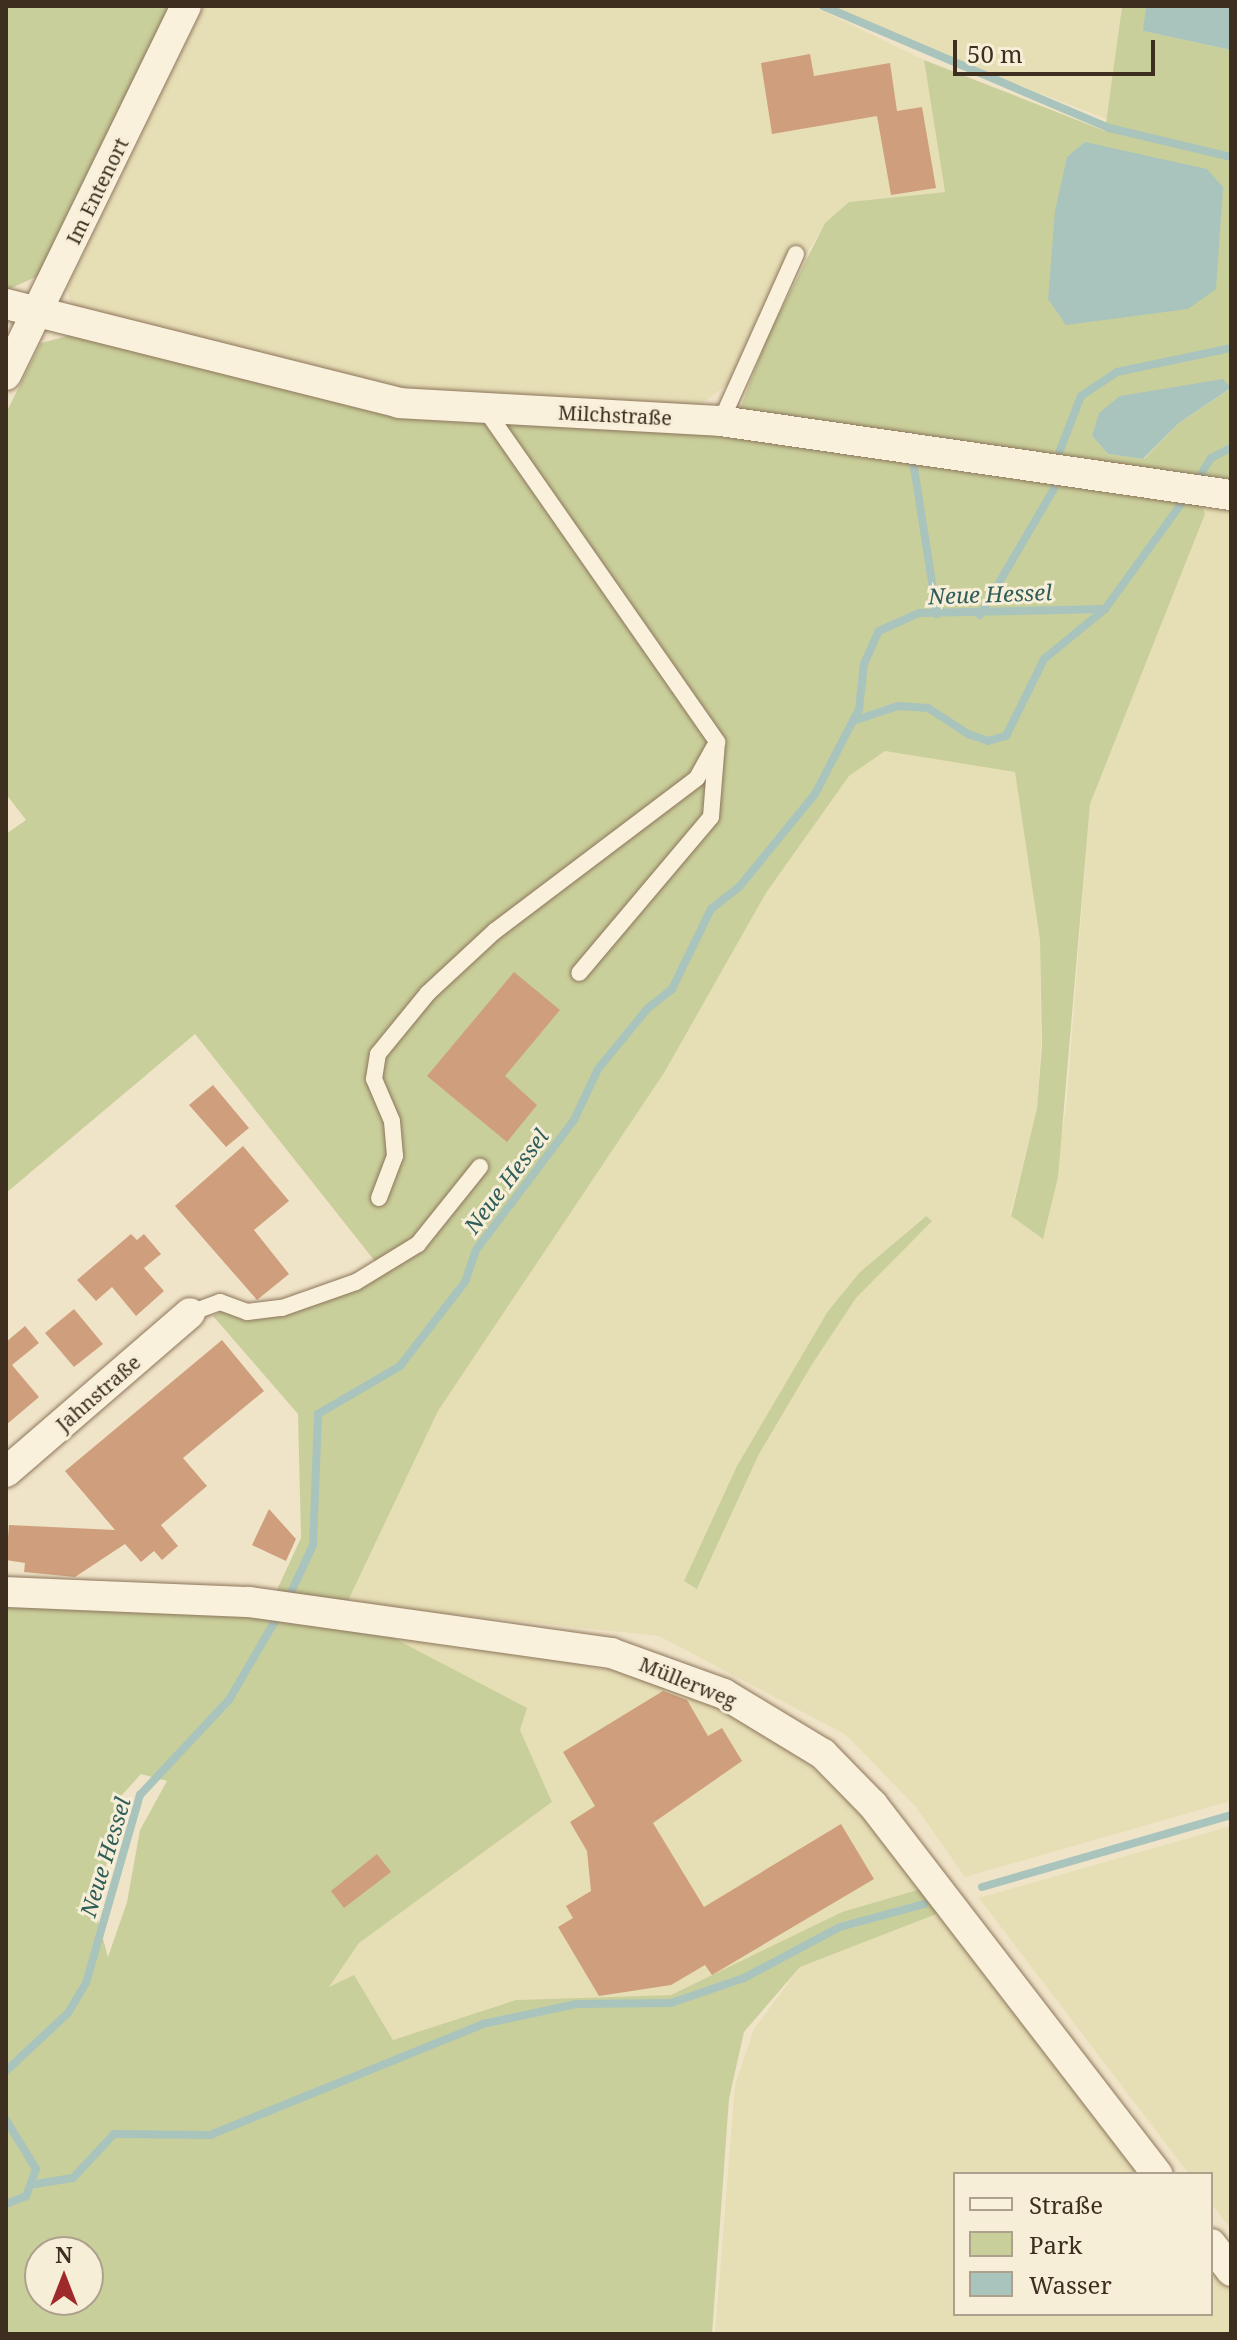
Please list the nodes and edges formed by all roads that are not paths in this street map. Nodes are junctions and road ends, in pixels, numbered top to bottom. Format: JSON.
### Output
{"nodes":[{"id":1,"x":186,"y":6,"type":"edge"},
{"id":2,"x":796,"y":254,"type":"dead end"},
{"id":3,"x":6,"y":304,"type":"edge"},
{"id":4,"x":36,"y":313,"type":"junction"},
{"id":5,"x":6,"y":375,"type":"edge"},
{"id":6,"x":485,"y":409,"type":"junction"},
{"id":7,"x":721,"y":421,"type":"junction"},
{"id":8,"x":1219,"y":494,"type":"edge"},
{"id":9,"x":717,"y":742,"type":"junction"},
{"id":10,"x":579,"y":973,"type":"dead end"},
{"id":11,"x":480,"y":1167,"type":"dead end"},
{"id":12,"x":379,"y":1198,"type":"dead end"},
{"id":13,"x":190,"y":1313,"type":"joint"},
{"id":14,"x":6,"y":1472,"type":"edge"},
{"id":15,"x":6,"y":1592,"type":"edge"},
{"id":16,"x":1155,"y":2172,"type":"edge"},
{"id":17,"x":1213,"y":2247,"type":"edge"},
{"id":18,"x":1231,"y":2271,"type":"edge"}],
"edges":[{"from":1,"to":4,"type":"street","name":"Im Entenort"},
{"from":2,"to":7,"type":"lane"},
{"from":3,"to":4,"type":"street","name":"Milchstraße"},
{"from":4,"to":5,"type":"street","name":"Im Entenort"},
{"from":4,"to":6,"type":"street","name":"Milchstraße"},
{"from":6,"to":7,"type":"street","name":"Milchstraße"},
{"from":6,"to":9,"type":"lane"},
{"from":7,"to":8,"type":"street","name":"Milchstraße"},
{"from":9,"to":10,"type":"lane"},
{"from":9,"to":12,"type":"lane"},
{"from":11,"to":13,"type":"lane"},
{"from":13,"to":14,"type":"street","name":"Jahnstraße"},
{"from":15,"to":16,"type":"street","name":"Müllerweg"},
{"from":17,"to":18,"type":"street"}]}
